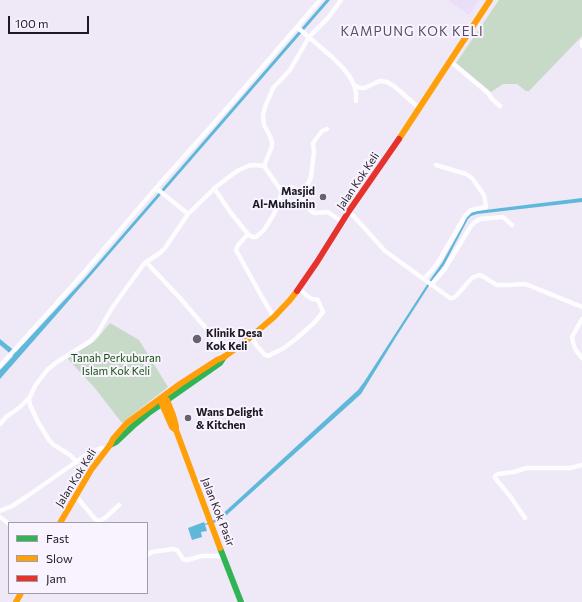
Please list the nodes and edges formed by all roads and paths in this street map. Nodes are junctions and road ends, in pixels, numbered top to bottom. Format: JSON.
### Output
{"nodes":[{"id":1,"x":320,"y":0,"type":"edge"},
{"id":2,"x":341,"y":0,"type":"edge"},
{"id":3,"x":490,"y":0,"type":"edge"},
{"id":4,"x":298,"y":28,"type":"junction"},
{"id":5,"x":309,"y":37,"type":"junction"},
{"id":6,"x":582,"y":42,"type":"edge"},
{"id":7,"x":582,"y":46,"type":"edge"},
{"id":8,"x":450,"y":61,"type":"junction"},
{"id":9,"x":354,"y":85,"type":"junction"},
{"id":10,"x":356,"y":101,"type":"dead end"},
{"id":11,"x":500,"y":106,"type":"dead end"},
{"id":12,"x":419,"y":108,"type":"junction"},
{"id":13,"x":327,"y":129,"type":"dead end"},
{"id":14,"x":436,"y":165,"type":"dead end"},
{"id":15,"x":264,"y":166,"type":"junction"},
{"id":16,"x":214,"y":188,"type":"junction"},
{"id":17,"x":158,"y":189,"type":"junction"},
{"id":18,"x":299,"y":191,"type":"junction"},
{"id":19,"x":282,"y":192,"type":"junction"},
{"id":20,"x":349,"y":211,"type":"junction"},
{"id":21,"x":188,"y":214,"type":"junction"},
{"id":22,"x":342,"y":222,"type":"junction"},
{"id":23,"x":512,"y":225,"type":"dead end"},
{"id":24,"x":248,"y":234,"type":"junction"},
{"id":25,"x":146,"y":262,"type":"junction"},
{"id":26,"x":424,"y":279,"type":"junction"},
{"id":27,"x":431,"y":285,"type":"junction"},
{"id":28,"x":299,"y":288,"type":"junction"},
{"id":29,"x":582,"y":307,"type":"edge"},
{"id":30,"x":274,"y":317,"type":"junction"},
{"id":31,"x":582,"y":319,"type":"edge"},
{"id":32,"x":250,"y":337,"type":"junction"},
{"id":33,"x":226,"y":356,"type":"junction"},
{"id":34,"x":582,"y":358,"type":"edge"},
{"id":35,"x":0,"y":366,"type":"edge"},
{"id":36,"x":180,"y":384,"type":"junction"},
{"id":37,"x":176,"y":393,"type":"junction"},
{"id":38,"x":31,"y":395,"type":"junction"},
{"id":39,"x":164,"y":401,"type":"junction"},
{"id":40,"x":143,"y":411,"type":"junction"},
{"id":41,"x":150,"y":412,"type":"junction"},
{"id":42,"x":171,"y":417,"type":"junction"},
{"id":43,"x":0,"y":424,"type":"edge"},
{"id":44,"x":108,"y":447,"type":"junction"},
{"id":45,"x":77,"y":462,"type":"junction"},
{"id":46,"x":582,"y":465,"type":"edge"},
{"id":47,"x":76,"y":496,"type":"junction"},
{"id":48,"x":119,"y":505,"type":"dead end"},
{"id":49,"x":0,"y":511,"type":"edge"},
{"id":50,"x":0,"y":517,"type":"edge"},
{"id":51,"x":525,"y":518,"type":"dead end"},
{"id":52,"x":61,"y":522,"type":"edge"},
{"id":53,"x":8,"y":523,"type":"edge"},
{"id":54,"x":148,"y":554,"type":"edge"},
{"id":55,"x":224,"y":556,"type":"junction"},
{"id":56,"x":240,"y":602,"type":"edge"}],
"edges":[{"from":1,"to":4,"type":"street"},
{"from":2,"to":5,"type":"street"},
{"from":3,"to":8,"type":"street","name":"Jalan Kok Keli"},
{"from":4,"to":5,"type":"street"},
{"from":4,"to":17,"type":"street"},
{"from":5,"to":9,"type":"street"},
{"from":5,"to":15,"type":"street"},
{"from":6,"to":7,"type":"street"},
{"from":8,"to":11,"type":"street"},
{"from":8,"to":12,"type":"street","name":"Jalan Kok Keli"},
{"from":9,"to":10,"type":"street"},
{"from":9,"to":12,"type":"street"},
{"from":12,"to":20,"type":"street","name":"Jalan Kok Keli"},
{"from":13,"to":18,"type":"street"},
{"from":14,"to":26,"type":"street"},
{"from":15,"to":16,"type":"street"},
{"from":15,"to":19,"type":"street"},
{"from":16,"to":21,"type":"street"},
{"from":16,"to":24,"type":"street"},
{"from":17,"to":21,"type":"street"},
{"from":17,"to":35,"type":"street"},
{"from":18,"to":19,"type":"street"},
{"from":18,"to":22,"type":"street"},
{"from":19,"to":24,"type":"street"},
{"from":20,"to":22,"type":"street","name":"Jalan Kok Keli"},
{"from":20,"to":26,"type":"street"},
{"from":21,"to":25,"type":"street"},
{"from":22,"to":28,"type":"street","name":"Jalan Kok Keli"},
{"from":23,"to":27,"type":"street"},
{"from":24,"to":30,"type":"street"},
{"from":25,"to":33,"type":"street"},
{"from":25,"to":38,"type":"street"},
{"from":26,"to":27,"type":"street"},
{"from":27,"to":29,"type":"street"},
{"from":28,"to":30,"type":"street","name":"Jalan Kok Keli"},
{"from":28,"to":32,"type":"street"},
{"from":30,"to":32,"type":"street","name":"Jalan Kok Keli"},
{"from":31,"to":34,"type":"street"},
{"from":32,"to":33,"type":"street","name":"Jalan Kok Keli"},
{"from":33,"to":36,"type":"street","name":"Jalan Kok Keli"},
{"from":33,"to":37,"type":"street","name":"Jalan Kok Keli"},
{"from":36,"to":39,"type":"street"},
{"from":36,"to":40,"type":"street","name":"Jalan Kok Keli"},
{"from":37,"to":39,"type":"street","name":"Jalan Kok Keli"},
{"from":37,"to":42,"type":"street"},
{"from":38,"to":43,"type":"street"},
{"from":38,"to":45,"type":"street"},
{"from":39,"to":40,"type":"street"},
{"from":39,"to":41,"type":"street","name":"Jalan Kok Keli"},
{"from":39,"to":42,"type":"street","name":"Jalan Kok Pasir"},
{"from":40,"to":44,"type":"street","name":"Jalan Kok Keli"},
{"from":41,"to":42,"type":"street"},
{"from":41,"to":44,"type":"street","name":"Jalan Kok Keli"},
{"from":42,"to":55,"type":"street","name":"Jalan Kok Pasir"},
{"from":44,"to":45,"type":"street"},
{"from":44,"to":47,"type":"street","name":"Jalan Kok Keli"},
{"from":45,"to":49,"type":"street"},
{"from":46,"to":51,"type":"street"},
{"from":47,"to":48,"type":"street"},
{"from":47,"to":52,"type":"street","name":"Jalan Kok Keli"},
{"from":50,"to":53,"type":"street"},
{"from":54,"to":55,"type":"street"},
{"from":55,"to":56,"type":"street","name":"Jalan Kok Pasir"}]}
